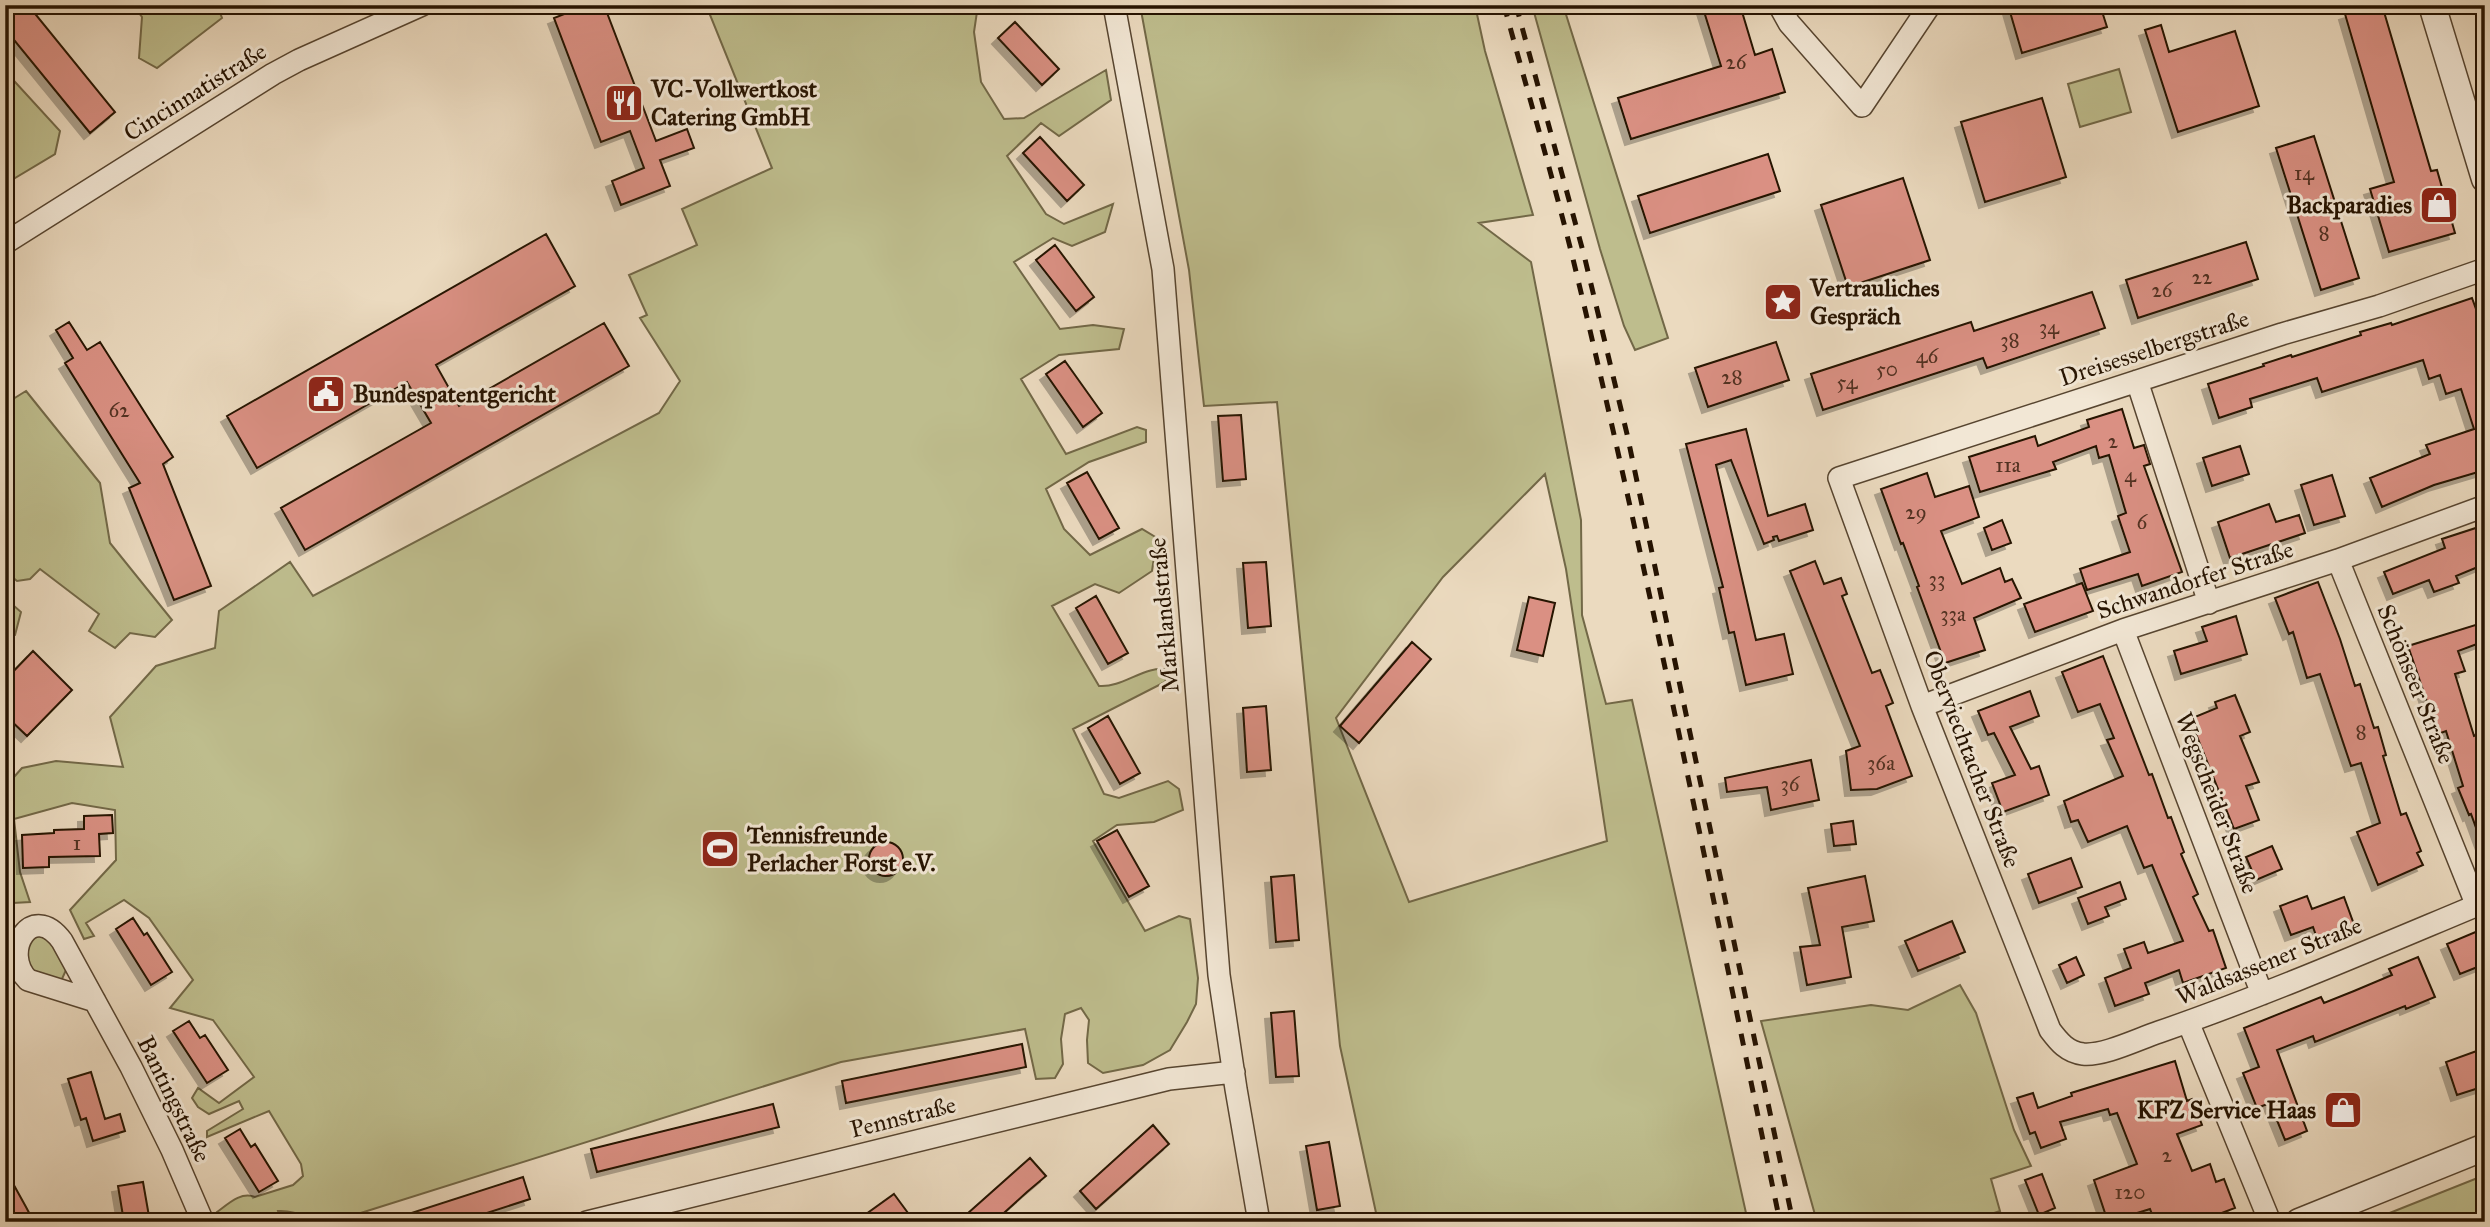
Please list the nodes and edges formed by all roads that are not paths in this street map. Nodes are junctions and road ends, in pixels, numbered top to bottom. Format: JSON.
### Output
{"nodes":[{"id":1,"x":422,"y":5,"type":"edge"},
{"id":2,"x":1114,"y":5,"type":"edge"},
{"id":3,"x":1779,"y":5,"type":"edge"},
{"id":4,"x":1930,"y":5,"type":"edge"},
{"id":5,"x":2432,"y":5,"type":"edge"},
{"id":6,"x":2485,"y":179,"type":"edge"},
{"id":7,"x":5,"y":243,"type":"edge"},
{"id":8,"x":2485,"y":269,"type":"edge"},
{"id":9,"x":2137,"y":381,"type":"junction"},
{"id":10,"x":1839,"y":478,"type":"joint"},
{"id":11,"x":2485,"y":506,"type":"edge"},
{"id":12,"x":2338,"y":560,"type":"junction"},
{"id":13,"x":2209,"y":603,"type":"junction"},
{"id":14,"x":2123,"y":630,"type":"junction"},
{"id":15,"x":1922,"y":706,"type":"junction"},
{"id":16,"x":2481,"y":904,"type":"edge"},
{"id":17,"x":2262,"y":994,"type":"junction"},
{"id":18,"x":95,"y":1001,"type":"dead end"},
{"id":19,"x":2188,"y":1022,"type":"junction"},
{"id":20,"x":2069,"y":1051,"type":"joint"},
{"id":21,"x":1234,"y":1072,"type":"junction"},
{"id":22,"x":2485,"y":1147,"type":"edge"},
{"id":23,"x":203,"y":1222,"type":"edge"},
{"id":24,"x":587,"y":1222,"type":"edge"},
{"id":25,"x":1259,"y":1222,"type":"edge"},
{"id":26,"x":2270,"y":1222,"type":"edge"},
{"id":27,"x":2299,"y":1222,"type":"edge"}],
"edges":[{"from":1,"to":7,"type":"street","name":"Cincinnatistraße"},
{"from":2,"to":21,"type":"street","name":"Marklandstraße"},
{"from":3,"to":4,"type":"street"},
{"from":5,"to":6,"type":"street"},
{"from":8,"to":9,"type":"street","name":"Dreisesselbergstraße"},
{"from":9,"to":10,"type":"street","name":"Dreisesselbergstraße"},
{"from":9,"to":13,"type":"street"},
{"from":10,"to":15,"type":"street","name":"Oberviechtacher Straße"},
{"from":11,"to":12,"type":"street","name":"Schwandorfer Straße"},
{"from":12,"to":13,"type":"street","name":"Schwandorfer Straße"},
{"from":12,"to":16,"type":"street","name":"Schönseer Straße"},
{"from":13,"to":14,"type":"street","name":"Schwandorfer Straße"},
{"from":14,"to":15,"type":"street","name":"Schwandorfer Straße"},
{"from":14,"to":17,"type":"street","name":"Wegscheider Straße"},
{"from":15,"to":20,"type":"street","name":"Oberviechtacher Straße"},
{"from":16,"to":17,"type":"street","name":"Waldsassener Straße"},
{"from":17,"to":19,"type":"street","name":"Waldsassener Straße"},
{"from":18,"to":23,"type":"street","name":"Bantingstraße"},
{"from":19,"to":20,"type":"street","name":"Waldsassener Straße"},
{"from":19,"to":26,"type":"street"},
{"from":21,"to":24,"type":"street","name":"Pennstraße"},
{"from":21,"to":25,"type":"street","name":"Marklandstraße"},
{"from":22,"to":27,"type":"street"}]}
